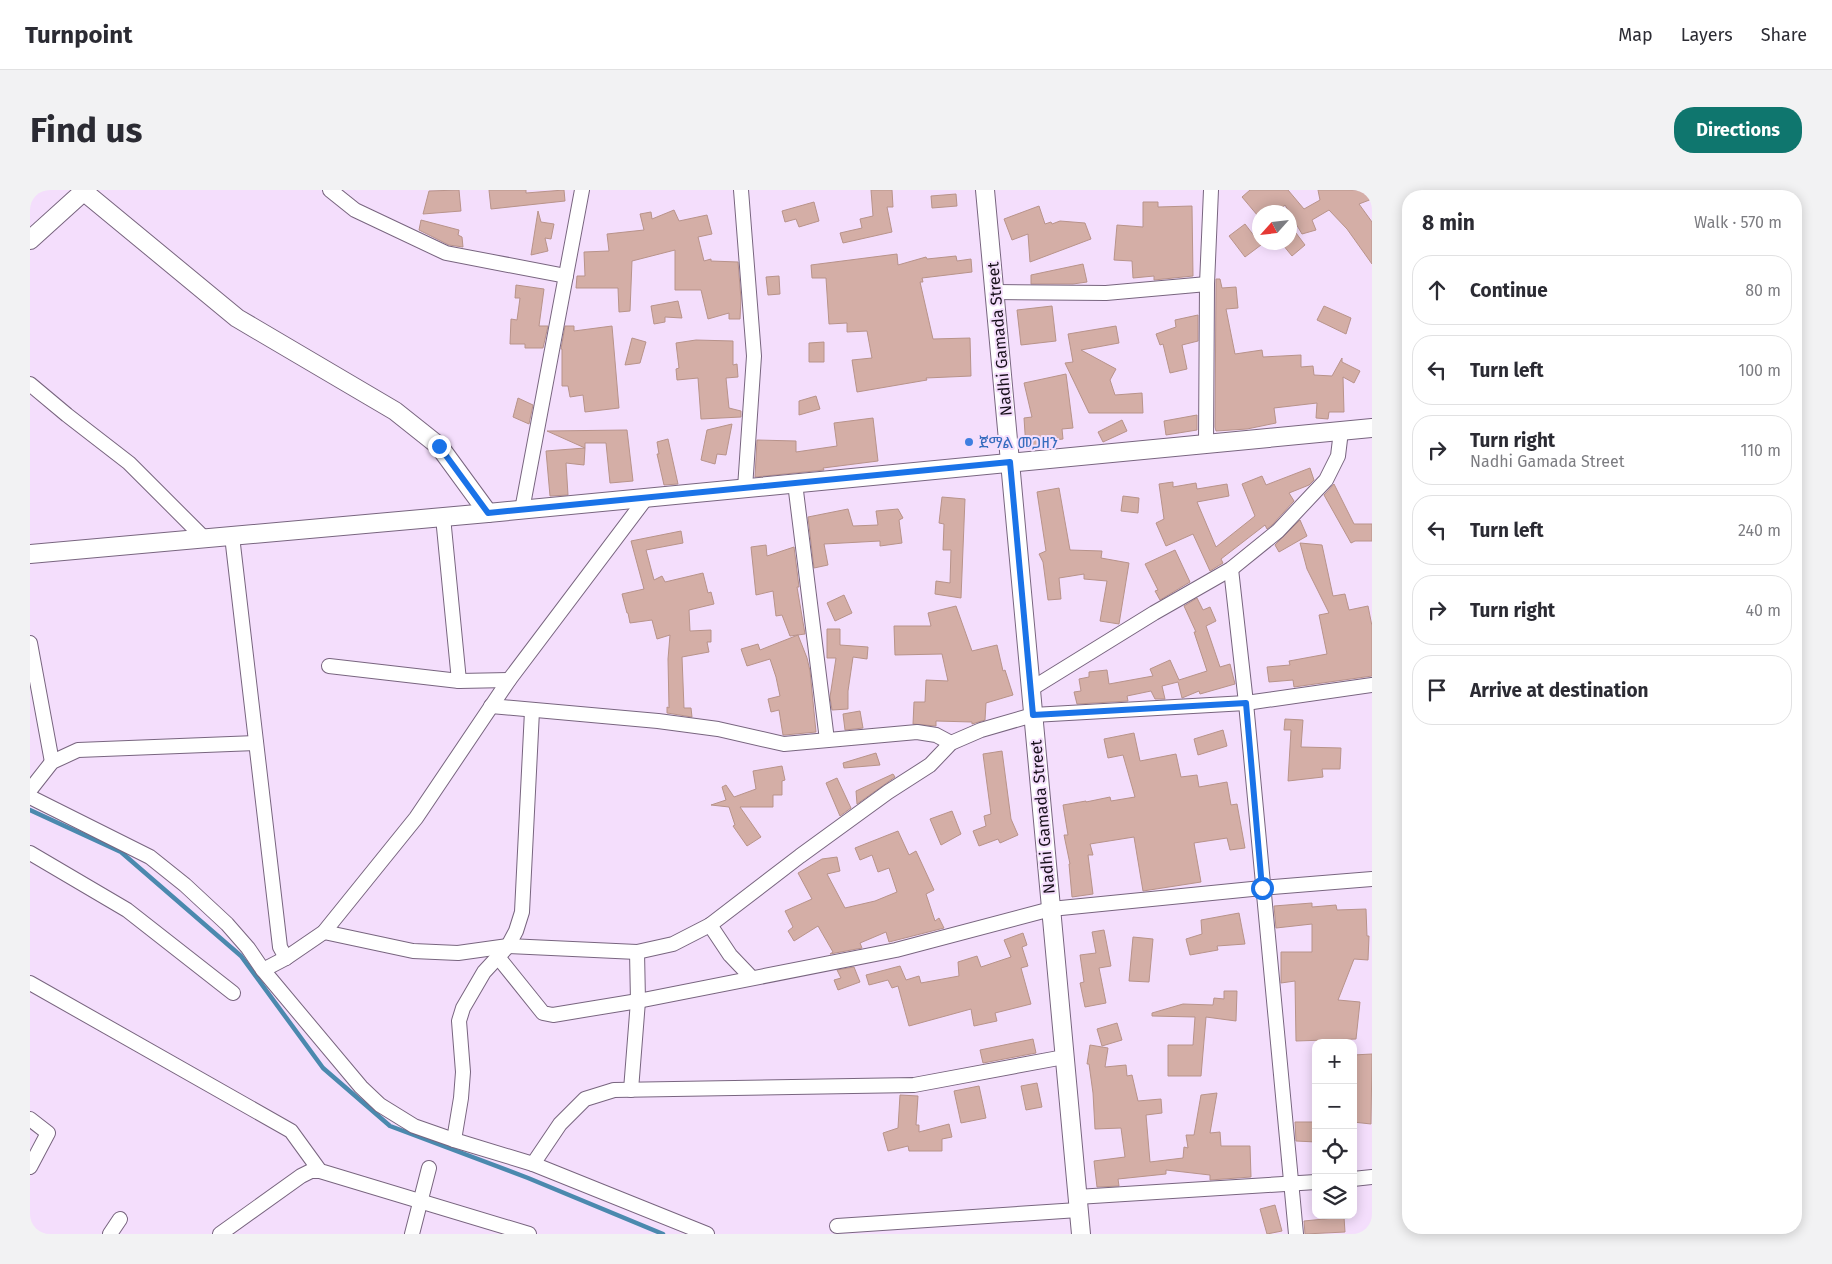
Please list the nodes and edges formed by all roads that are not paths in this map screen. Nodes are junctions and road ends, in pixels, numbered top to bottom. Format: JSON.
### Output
{"nodes":[{"id":1,"x":330,"y":190,"type":"edge"},
{"id":2,"x":582,"y":190,"type":"edge"},
{"id":3,"x":740,"y":190,"type":"edge"},
{"id":4,"x":985,"y":190,"type":"edge"},
{"id":5,"x":1211,"y":190,"type":"edge"},
{"id":6,"x":83,"y":191,"type":"edge"},
{"id":7,"x":30,"y":240,"type":"edge"},
{"id":8,"x":566,"y":276,"type":"junction"},
{"id":9,"x":1207,"y":284,"type":"junction"},
{"id":10,"x":994,"y":292,"type":"junction"},
{"id":11,"x":30,"y":384,"type":"edge"},
{"id":12,"x":1372,"y":428,"type":"edge"},
{"id":13,"x":1341,"y":431,"type":"junction"},
{"id":14,"x":1206,"y":444,"type":"junction"},
{"id":15,"x":1010,"y":462,"type":"junction"},
{"id":16,"x":795,"y":483,"type":"junction"},
{"id":17,"x":745,"y":488,"type":"junction"},
{"id":18,"x":647,"y":497,"type":"junction"},
{"id":19,"x":522,"y":510,"type":"junction"},
{"id":20,"x":488,"y":513,"type":"junction"},
{"id":21,"x":443,"y":517,"type":"junction"},
{"id":22,"x":232,"y":536,"type":"junction"},
{"id":23,"x":205,"y":539,"type":"junction"},
{"id":24,"x":30,"y":554,"type":"edge"},
{"id":25,"x":1231,"y":569,"type":"junction"},
{"id":26,"x":30,"y":643,"type":"edge"},
{"id":27,"x":330,"y":666,"type":"dead end"},
{"id":28,"x":509,"y":680,"type":"junction"},
{"id":29,"x":458,"y":681,"type":"junction"},
{"id":30,"x":1372,"y":685,"type":"edge"},
{"id":31,"x":1031,"y":689,"type":"junction"},
{"id":32,"x":1246,"y":703,"type":"junction"},
{"id":33,"x":491,"y":706,"type":"junction"},
{"id":34,"x":532,"y":711,"type":"junction"},
{"id":35,"x":1033,"y":715,"type":"junction"},
{"id":36,"x":827,"y":740,"type":"junction"},
{"id":37,"x":951,"y":743,"type":"junction"},
{"id":38,"x":256,"y":744,"type":"junction"},
{"id":39,"x":52,"y":762,"type":"junction"},
{"id":40,"x":30,"y":790,"type":"edge"},
{"id":41,"x":30,"y":798,"type":"edge"},
{"id":42,"x":30,"y":854,"type":"edge"},
{"id":43,"x":1372,"y":880,"type":"edge"},
{"id":44,"x":1262,"y":888,"type":"junction"},
{"id":45,"x":1051,"y":909,"type":"junction"},
{"id":46,"x":710,"y":925,"type":"junction"},
{"id":47,"x":324,"y":932,"type":"junction"},
{"id":48,"x":508,"y":946,"type":"junction"},
{"id":49,"x":637,"y":952,"type":"junction"},
{"id":50,"x":498,"y":957,"type":"junction"},
{"id":51,"x":286,"y":958,"type":"junction"},
{"id":52,"x":264,"y":970,"type":"junction"},
{"id":53,"x":751,"y":977,"type":"junction"},
{"id":54,"x":30,"y":983,"type":"edge"},
{"id":55,"x":232,"y":993,"type":"dead end"},
{"id":56,"x":638,"y":1001,"type":"junction"},
{"id":57,"x":1064,"y":1057,"type":"junction"},
{"id":58,"x":631,"y":1090,"type":"junction"},
{"id":59,"x":30,"y":1119,"type":"edge"},
{"id":60,"x":454,"y":1140,"type":"junction"},
{"id":61,"x":533,"y":1164,"type":"junction"},
{"id":62,"x":30,"y":1167,"type":"edge"},
{"id":63,"x":429,"y":1168,"type":"dead end"},
{"id":64,"x":319,"y":1170,"type":"junction"},
{"id":65,"x":1372,"y":1177,"type":"edge"},
{"id":66,"x":1357,"y":1179,"type":"edge"},
{"id":67,"x":1312,"y":1182,"type":"edge"},
{"id":68,"x":1293,"y":1184,"type":"junction"},
{"id":69,"x":420,"y":1202,"type":"junction"},
{"id":70,"x":1078,"y":1204,"type":"junction"},
{"id":71,"x":120,"y":1219,"type":"dead end"},
{"id":72,"x":837,"y":1226,"type":"dead end"},
{"id":73,"x":110,"y":1234,"type":"edge"},
{"id":74,"x":220,"y":1234,"type":"edge"},
{"id":75,"x":412,"y":1234,"type":"edge"},
{"id":76,"x":529,"y":1234,"type":"edge"},
{"id":77,"x":707,"y":1234,"type":"edge"},
{"id":78,"x":1081,"y":1234,"type":"edge"},
{"id":79,"x":1296,"y":1234,"type":"edge"}],
"edges":[{"from":1,"to":8,"type":"street"},
{"from":2,"to":8,"type":"street"},
{"from":3,"to":17,"type":"street"},
{"from":4,"to":10,"type":"street","name":"Nadhi Gamada Street"},
{"from":5,"to":9,"type":"street"},
{"from":6,"to":7,"type":"street"},
{"from":6,"to":20,"type":"street"},
{"from":8,"to":19,"type":"street"},
{"from":9,"to":10,"type":"street"},
{"from":9,"to":14,"type":"street"},
{"from":10,"to":15,"type":"street","name":"Nadhi Gamada Street"},
{"from":11,"to":23,"type":"street"},
{"from":12,"to":13,"type":"street"},
{"from":13,"to":14,"type":"street"},
{"from":13,"to":25,"type":"street"},
{"from":14,"to":15,"type":"street"},
{"from":15,"to":16,"type":"street"},
{"from":15,"to":31,"type":"street","name":"Nadhi Gamada Street"},
{"from":16,"to":17,"type":"street"},
{"from":16,"to":36,"type":"street"},
{"from":17,"to":18,"type":"street"},
{"from":18,"to":19,"type":"street"},
{"from":18,"to":28,"type":"street"},
{"from":19,"to":20,"type":"street"},
{"from":20,"to":21,"type":"street"},
{"from":21,"to":22,"type":"street"},
{"from":21,"to":29,"type":"street"},
{"from":22,"to":23,"type":"street"},
{"from":22,"to":38,"type":"street"},
{"from":23,"to":24,"type":"street"},
{"from":25,"to":31,"type":"street"},
{"from":25,"to":32,"type":"street"},
{"from":26,"to":39,"type":"street"},
{"from":27,"to":29,"type":"street"},
{"from":28,"to":29,"type":"street"},
{"from":28,"to":33,"type":"street"},
{"from":30,"to":32,"type":"street"},
{"from":31,"to":35,"type":"street","name":"Nadhi Gamada Street"},
{"from":32,"to":35,"type":"street"},
{"from":32,"to":44,"type":"street"},
{"from":33,"to":34,"type":"street"},
{"from":33,"to":47,"type":"street"},
{"from":34,"to":36,"type":"street"},
{"from":34,"to":48,"type":"street"},
{"from":35,"to":37,"type":"street"},
{"from":35,"to":45,"type":"street","name":"Nadhi Gamada Street"},
{"from":36,"to":37,"type":"street"},
{"from":37,"to":46,"type":"street"},
{"from":38,"to":39,"type":"street"},
{"from":38,"to":51,"type":"street"},
{"from":39,"to":40,"type":"street"},
{"from":41,"to":52,"type":"street"},
{"from":42,"to":55,"type":"street"},
{"from":43,"to":44,"type":"street"},
{"from":44,"to":45,"type":"street"},
{"from":44,"to":68,"type":"street"},
{"from":45,"to":53,"type":"street"},
{"from":45,"to":57,"type":"street","name":"Nadhi Gamada Street"},
{"from":46,"to":49,"type":"street"},
{"from":46,"to":53,"type":"street"},
{"from":47,"to":48,"type":"street"},
{"from":47,"to":51,"type":"street"},
{"from":48,"to":49,"type":"street"},
{"from":48,"to":50,"type":"street"},
{"from":49,"to":56,"type":"street"},
{"from":50,"to":56,"type":"street"},
{"from":50,"to":60,"type":"street"},
{"from":51,"to":52,"type":"street"},
{"from":52,"to":60,"type":"street"},
{"from":53,"to":56,"type":"street"},
{"from":54,"to":64,"type":"street"},
{"from":56,"to":58,"type":"street"},
{"from":57,"to":58,"type":"street"},
{"from":57,"to":70,"type":"street","name":"Nadhi Gamada Street"},
{"from":58,"to":61,"type":"street"},
{"from":59,"to":62,"type":"street"},
{"from":60,"to":61,"type":"street"},
{"from":61,"to":77,"type":"street"},
{"from":63,"to":69,"type":"street"},
{"from":64,"to":69,"type":"street"},
{"from":64,"to":74,"type":"street"},
{"from":65,"to":66,"type":"street"},
{"from":67,"to":68,"type":"street"},
{"from":68,"to":70,"type":"street"},
{"from":68,"to":79,"type":"street"},
{"from":69,"to":75,"type":"street"},
{"from":69,"to":76,"type":"street"},
{"from":70,"to":72,"type":"street"},
{"from":70,"to":78,"type":"street","name":"Nadhi Gamada Street"},
{"from":71,"to":73,"type":"street"}]}
